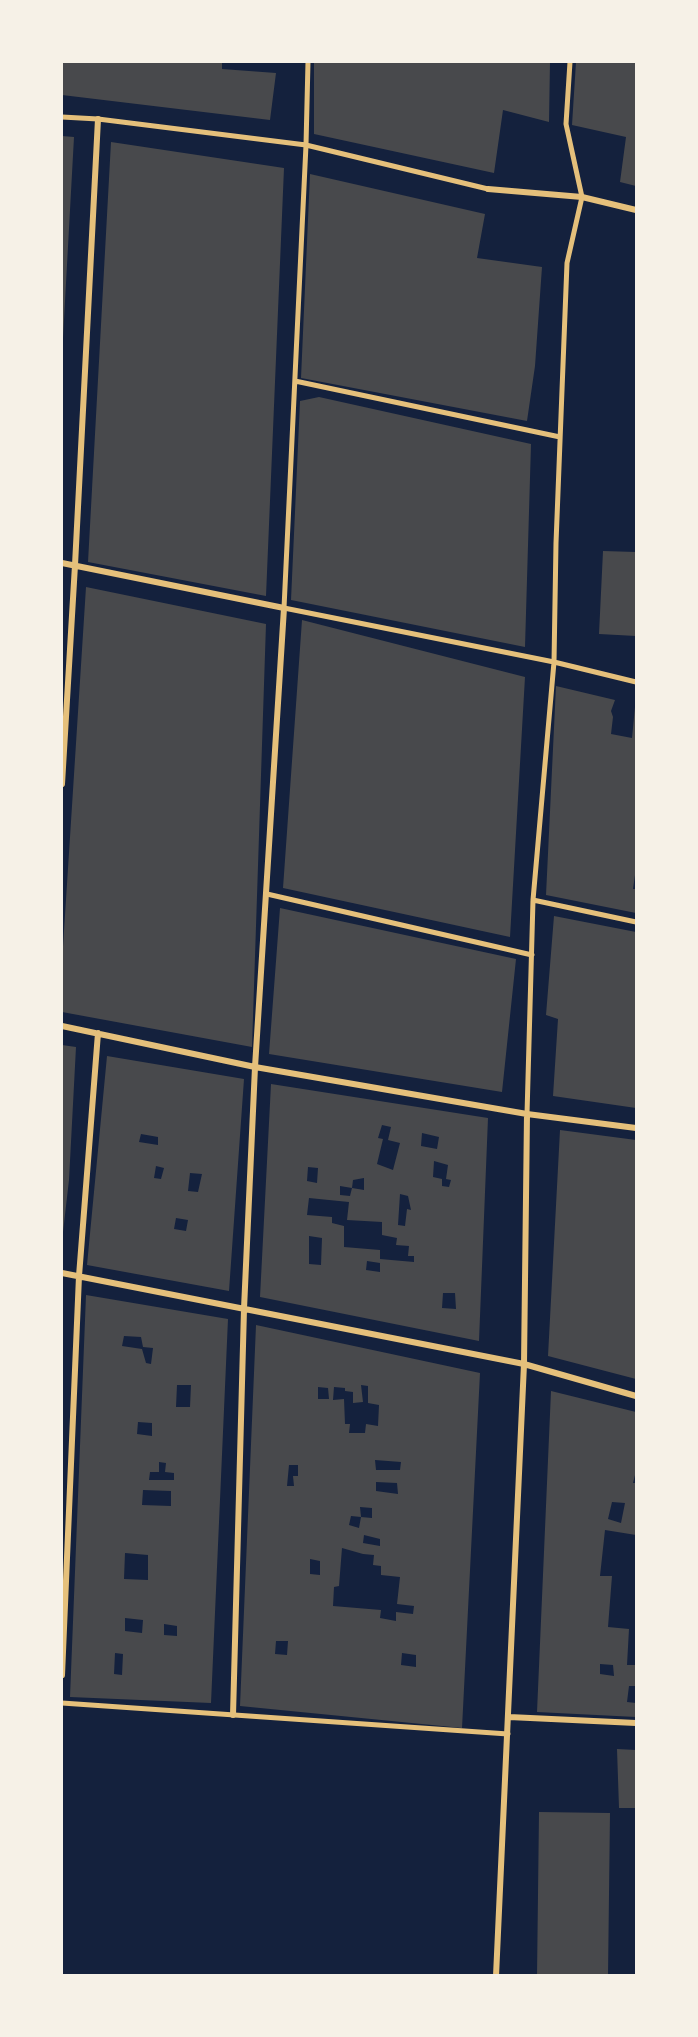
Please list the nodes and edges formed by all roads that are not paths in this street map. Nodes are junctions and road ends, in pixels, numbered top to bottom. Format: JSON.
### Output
{"nodes":[{"id":1,"x":308,"y":62,"type":"edge"},
{"id":2,"x":570,"y":62,"type":"edge"},
{"id":3,"x":62,"y":117,"type":"edge"},
{"id":4,"x":98,"y":119,"type":"junction"},
{"id":5,"x":306,"y":145,"type":"junction"},
{"id":6,"x":488,"y":189,"type":"joint"},
{"id":7,"x":582,"y":197,"type":"junction"},
{"id":8,"x":636,"y":210,"type":"edge"},
{"id":9,"x":295,"y":381,"type":"junction"},
{"id":10,"x":560,"y":437,"type":"junction"},
{"id":11,"x":62,"y":563,"type":"edge"},
{"id":12,"x":75,"y":565,"type":"junction"},
{"id":13,"x":284,"y":608,"type":"junction"},
{"id":14,"x":554,"y":662,"type":"junction"},
{"id":15,"x":636,"y":682,"type":"edge"},
{"id":16,"x":62,"y":784,"type":"edge"},
{"id":17,"x":267,"y":894,"type":"junction"},
{"id":18,"x":532,"y":900,"type":"junction"},
{"id":19,"x":636,"y":922,"type":"edge"},
{"id":20,"x":532,"y":955,"type":"junction"},
{"id":21,"x":62,"y":1026,"type":"edge"},
{"id":22,"x":98,"y":1033,"type":"junction"},
{"id":23,"x":255,"y":1067,"type":"junction"},
{"id":24,"x":527,"y":1114,"type":"junction"},
{"id":25,"x":636,"y":1128,"type":"edge"},
{"id":26,"x":62,"y":1273,"type":"edge"},
{"id":27,"x":79,"y":1276,"type":"junction"},
{"id":28,"x":244,"y":1309,"type":"junction"},
{"id":29,"x":524,"y":1364,"type":"junction"},
{"id":30,"x":636,"y":1396,"type":"edge"},
{"id":31,"x":62,"y":1675,"type":"edge"},
{"id":32,"x":62,"y":1703,"type":"edge"},
{"id":33,"x":233,"y":1715,"type":"junction"},
{"id":34,"x":509,"y":1717,"type":"junction"},
{"id":35,"x":636,"y":1723,"type":"edge"},
{"id":36,"x":508,"y":1734,"type":"junction"},
{"id":37,"x":496,"y":1976,"type":"edge"}],
"edges":[{"from":1,"to":5,"type":"street"},
{"from":2,"to":7,"type":"street"},
{"from":3,"to":4,"type":"street"},
{"from":4,"to":5,"type":"street"},
{"from":4,"to":12,"type":"street"},
{"from":5,"to":6,"type":"street"},
{"from":5,"to":9,"type":"street"},
{"from":6,"to":7,"type":"street"},
{"from":7,"to":8,"type":"street"},
{"from":7,"to":10,"type":"street"},
{"from":9,"to":10,"type":"street"},
{"from":9,"to":13,"type":"street"},
{"from":10,"to":14,"type":"street"},
{"from":11,"to":12,"type":"street"},
{"from":12,"to":13,"type":"street"},
{"from":12,"to":16,"type":"street"},
{"from":13,"to":14,"type":"street"},
{"from":13,"to":17,"type":"street"},
{"from":14,"to":15,"type":"street"},
{"from":14,"to":18,"type":"street"},
{"from":17,"to":20,"type":"street"},
{"from":17,"to":23,"type":"street"},
{"from":18,"to":19,"type":"street"},
{"from":18,"to":20,"type":"street"},
{"from":20,"to":24,"type":"street"},
{"from":21,"to":22,"type":"street"},
{"from":22,"to":23,"type":"street"},
{"from":22,"to":27,"type":"street"},
{"from":23,"to":24,"type":"street"},
{"from":23,"to":28,"type":"street"},
{"from":24,"to":25,"type":"street"},
{"from":24,"to":29,"type":"street"},
{"from":26,"to":27,"type":"street"},
{"from":27,"to":28,"type":"street"},
{"from":27,"to":31,"type":"street"},
{"from":28,"to":29,"type":"street"},
{"from":28,"to":33,"type":"street"},
{"from":29,"to":30,"type":"street"},
{"from":29,"to":34,"type":"street"},
{"from":32,"to":33,"type":"street"},
{"from":33,"to":36,"type":"street"},
{"from":34,"to":35,"type":"street"},
{"from":34,"to":36,"type":"street"},
{"from":36,"to":37,"type":"street"}]}
